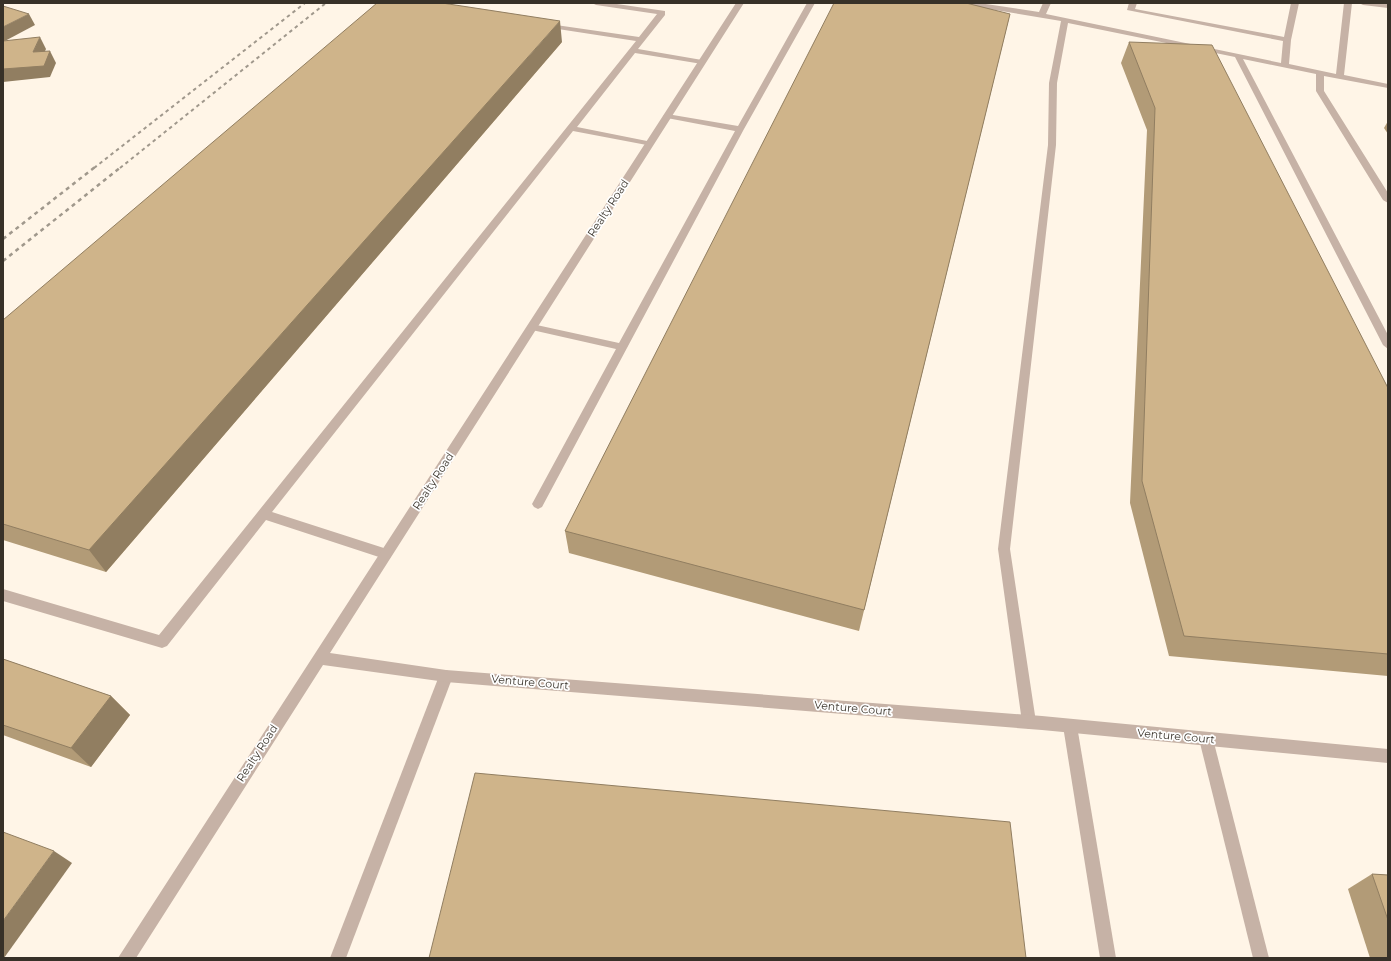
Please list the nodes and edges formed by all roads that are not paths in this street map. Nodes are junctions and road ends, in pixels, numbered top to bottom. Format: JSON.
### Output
{"nodes":[{"id":1,"x":596,"y":3,"type":"edge"},
{"id":2,"x":740,"y":3,"type":"edge"},
{"id":3,"x":811,"y":3,"type":"edge"},
{"id":4,"x":965,"y":3,"type":"edge"},
{"id":5,"x":1048,"y":3,"type":"edge"},
{"id":6,"x":1133,"y":3,"type":"edge"},
{"id":7,"x":1295,"y":3,"type":"edge"},
{"id":8,"x":1348,"y":3,"type":"edge"},
{"id":9,"x":1363,"y":3,"type":"edge"},
{"id":10,"x":1388,"y":6,"type":"edge"},
{"id":11,"x":1042,"y":16,"type":"junction"},
{"id":12,"x":1065,"y":20,"type":"junction"},
{"id":13,"x":534,"y":24,"type":"edge"},
{"id":14,"x":641,"y":40,"type":"junction"},
{"id":15,"x":1287,"y":40,"type":"junction"},
{"id":16,"x":633,"y":50,"type":"junction"},
{"id":17,"x":1238,"y":56,"type":"junction"},
{"id":18,"x":702,"y":62,"type":"junction"},
{"id":19,"x":1285,"y":66,"type":"junction"},
{"id":20,"x":1320,"y":73,"type":"junction"},
{"id":21,"x":1340,"y":77,"type":"junction"},
{"id":22,"x":1388,"y":86,"type":"edge"},
{"id":23,"x":667,"y":116,"type":"junction"},
{"id":24,"x":571,"y":128,"type":"junction"},
{"id":25,"x":740,"y":129,"type":"junction"},
{"id":26,"x":649,"y":144,"type":"junction"},
{"id":27,"x":1388,"y":200,"type":"edge"},
{"id":28,"x":532,"y":327,"type":"junction"},
{"id":29,"x":1388,"y":343,"type":"edge"},
{"id":30,"x":622,"y":348,"type":"junction"},
{"id":31,"x":538,"y":504,"type":"dead end"},
{"id":32,"x":263,"y":514,"type":"junction"},
{"id":33,"x":385,"y":554,"type":"junction"},
{"id":34,"x":3,"y":596,"type":"edge"},
{"id":35,"x":319,"y":658,"type":"junction"},
{"id":36,"x":446,"y":676,"type":"junction"},
{"id":37,"x":1029,"y":722,"type":"junction"},
{"id":38,"x":1070,"y":726,"type":"junction"},
{"id":39,"x":1206,"y":739,"type":"junction"},
{"id":40,"x":1388,"y":756,"type":"edge"},
{"id":41,"x":126,"y":958,"type":"edge"},
{"id":42,"x":338,"y":958,"type":"edge"},
{"id":43,"x":1108,"y":958,"type":"edge"},
{"id":44,"x":1261,"y":958,"type":"edge"}],
"edges":[{"from":1,"to":14,"type":"street"},
{"from":2,"to":18,"type":"street","name":"Realty Road"},
{"from":3,"to":25,"type":"street"},
{"from":4,"to":11,"type":"street"},
{"from":5,"to":11,"type":"street"},
{"from":6,"to":15,"type":"street"},
{"from":7,"to":15,"type":"street"},
{"from":8,"to":21,"type":"street"},
{"from":9,"to":10,"type":"street"},
{"from":11,"to":12,"type":"street"},
{"from":12,"to":17,"type":"street"},
{"from":12,"to":37,"type":"street"},
{"from":13,"to":14,"type":"street"},
{"from":14,"to":16,"type":"street"},
{"from":15,"to":19,"type":"street"},
{"from":16,"to":18,"type":"street"},
{"from":16,"to":24,"type":"street"},
{"from":17,"to":19,"type":"street"},
{"from":17,"to":29,"type":"street"},
{"from":18,"to":23,"type":"street","name":"Realty Road"},
{"from":19,"to":20,"type":"street"},
{"from":20,"to":21,"type":"street"},
{"from":20,"to":27,"type":"street"},
{"from":21,"to":22,"type":"street"},
{"from":23,"to":25,"type":"street"},
{"from":23,"to":26,"type":"street","name":"Realty Road"},
{"from":24,"to":26,"type":"street"},
{"from":24,"to":32,"type":"street"},
{"from":25,"to":30,"type":"street"},
{"from":26,"to":28,"type":"street","name":"Realty Road"},
{"from":28,"to":30,"type":"street"},
{"from":28,"to":33,"type":"street","name":"Realty Road"},
{"from":30,"to":31,"type":"street"},
{"from":32,"to":33,"type":"street"},
{"from":32,"to":34,"type":"street"},
{"from":33,"to":35,"type":"street","name":"Realty Road"},
{"from":35,"to":36,"type":"street","name":"Venture Court"},
{"from":35,"to":41,"type":"street","name":"Realty Road"},
{"from":36,"to":37,"type":"street","name":"Venture Court"},
{"from":36,"to":42,"type":"street"},
{"from":37,"to":38,"type":"street","name":"Venture Court"},
{"from":38,"to":39,"type":"street","name":"Venture Court"},
{"from":38,"to":43,"type":"street"},
{"from":39,"to":40,"type":"street","name":"Venture Court"},
{"from":39,"to":44,"type":"street"}]}
